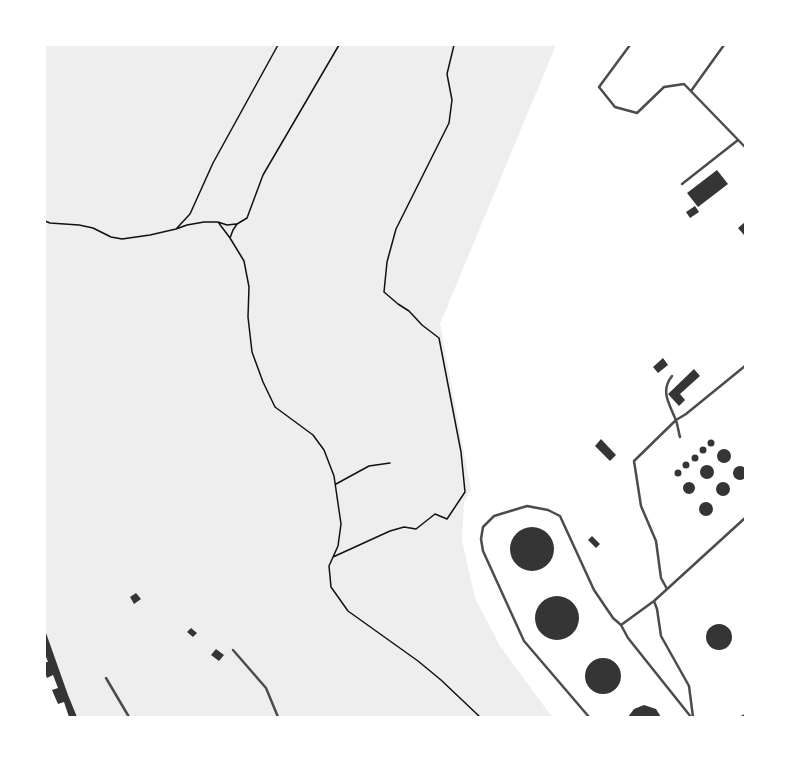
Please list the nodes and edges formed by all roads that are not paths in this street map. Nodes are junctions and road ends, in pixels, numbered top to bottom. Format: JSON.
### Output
{"nodes":[{"id":1,"x":630,"y":45,"type":"edge"},
{"id":2,"x":724,"y":45,"type":"edge"},
{"id":3,"x":691,"y":91,"type":"junction"},
{"id":4,"x":738,"y":140,"type":"junction"},
{"id":5,"x":745,"y":147,"type":"edge"},
{"id":6,"x":682,"y":184,"type":"dead end"},
{"id":7,"x":745,"y":366,"type":"edge"},
{"id":8,"x":672,"y":376,"type":"dead end"},
{"id":9,"x":676,"y":420,"type":"junction"},
{"id":10,"x":680,"y":437,"type":"dead end"},
{"id":11,"x":745,"y":518,"type":"edge"},
{"id":12,"x":667,"y":589,"type":"junction"},
{"id":13,"x":654,"y":602,"type":"junction"},
{"id":14,"x":621,"y":625,"type":"junction"},
{"id":15,"x":233,"y":650,"type":"dead end"},
{"id":16,"x":106,"y":678,"type":"dead end"},
{"id":17,"x":745,"y":715,"type":"edge"},
{"id":18,"x":129,"y":717,"type":"edge"},
{"id":19,"x":278,"y":717,"type":"edge"},
{"id":20,"x":589,"y":717,"type":"edge"},
{"id":21,"x":692,"y":717,"type":"edge"},
{"id":22,"x":741,"y":717,"type":"edge"}],
"edges":[{"from":1,"to":3,"type":"lane"},
{"from":2,"to":3,"type":"lane"},
{"from":3,"to":4,"type":"lane"},
{"from":4,"to":5,"type":"lane"},
{"from":4,"to":6,"type":"lane"},
{"from":7,"to":9,"type":"lane"},
{"from":8,"to":9,"type":"lane"},
{"from":9,"to":10,"type":"lane"},
{"from":9,"to":12,"type":"lane"},
{"from":11,"to":12,"type":"lane"},
{"from":12,"to":13,"type":"lane"},
{"from":13,"to":14,"type":"lane"},
{"from":13,"to":21,"type":"lane"},
{"from":14,"to":20,"type":"lane"},
{"from":14,"to":21,"type":"lane"},
{"from":15,"to":19,"type":"lane"},
{"from":16,"to":18,"type":"lane"},
{"from":17,"to":22,"type":"lane"}]}
